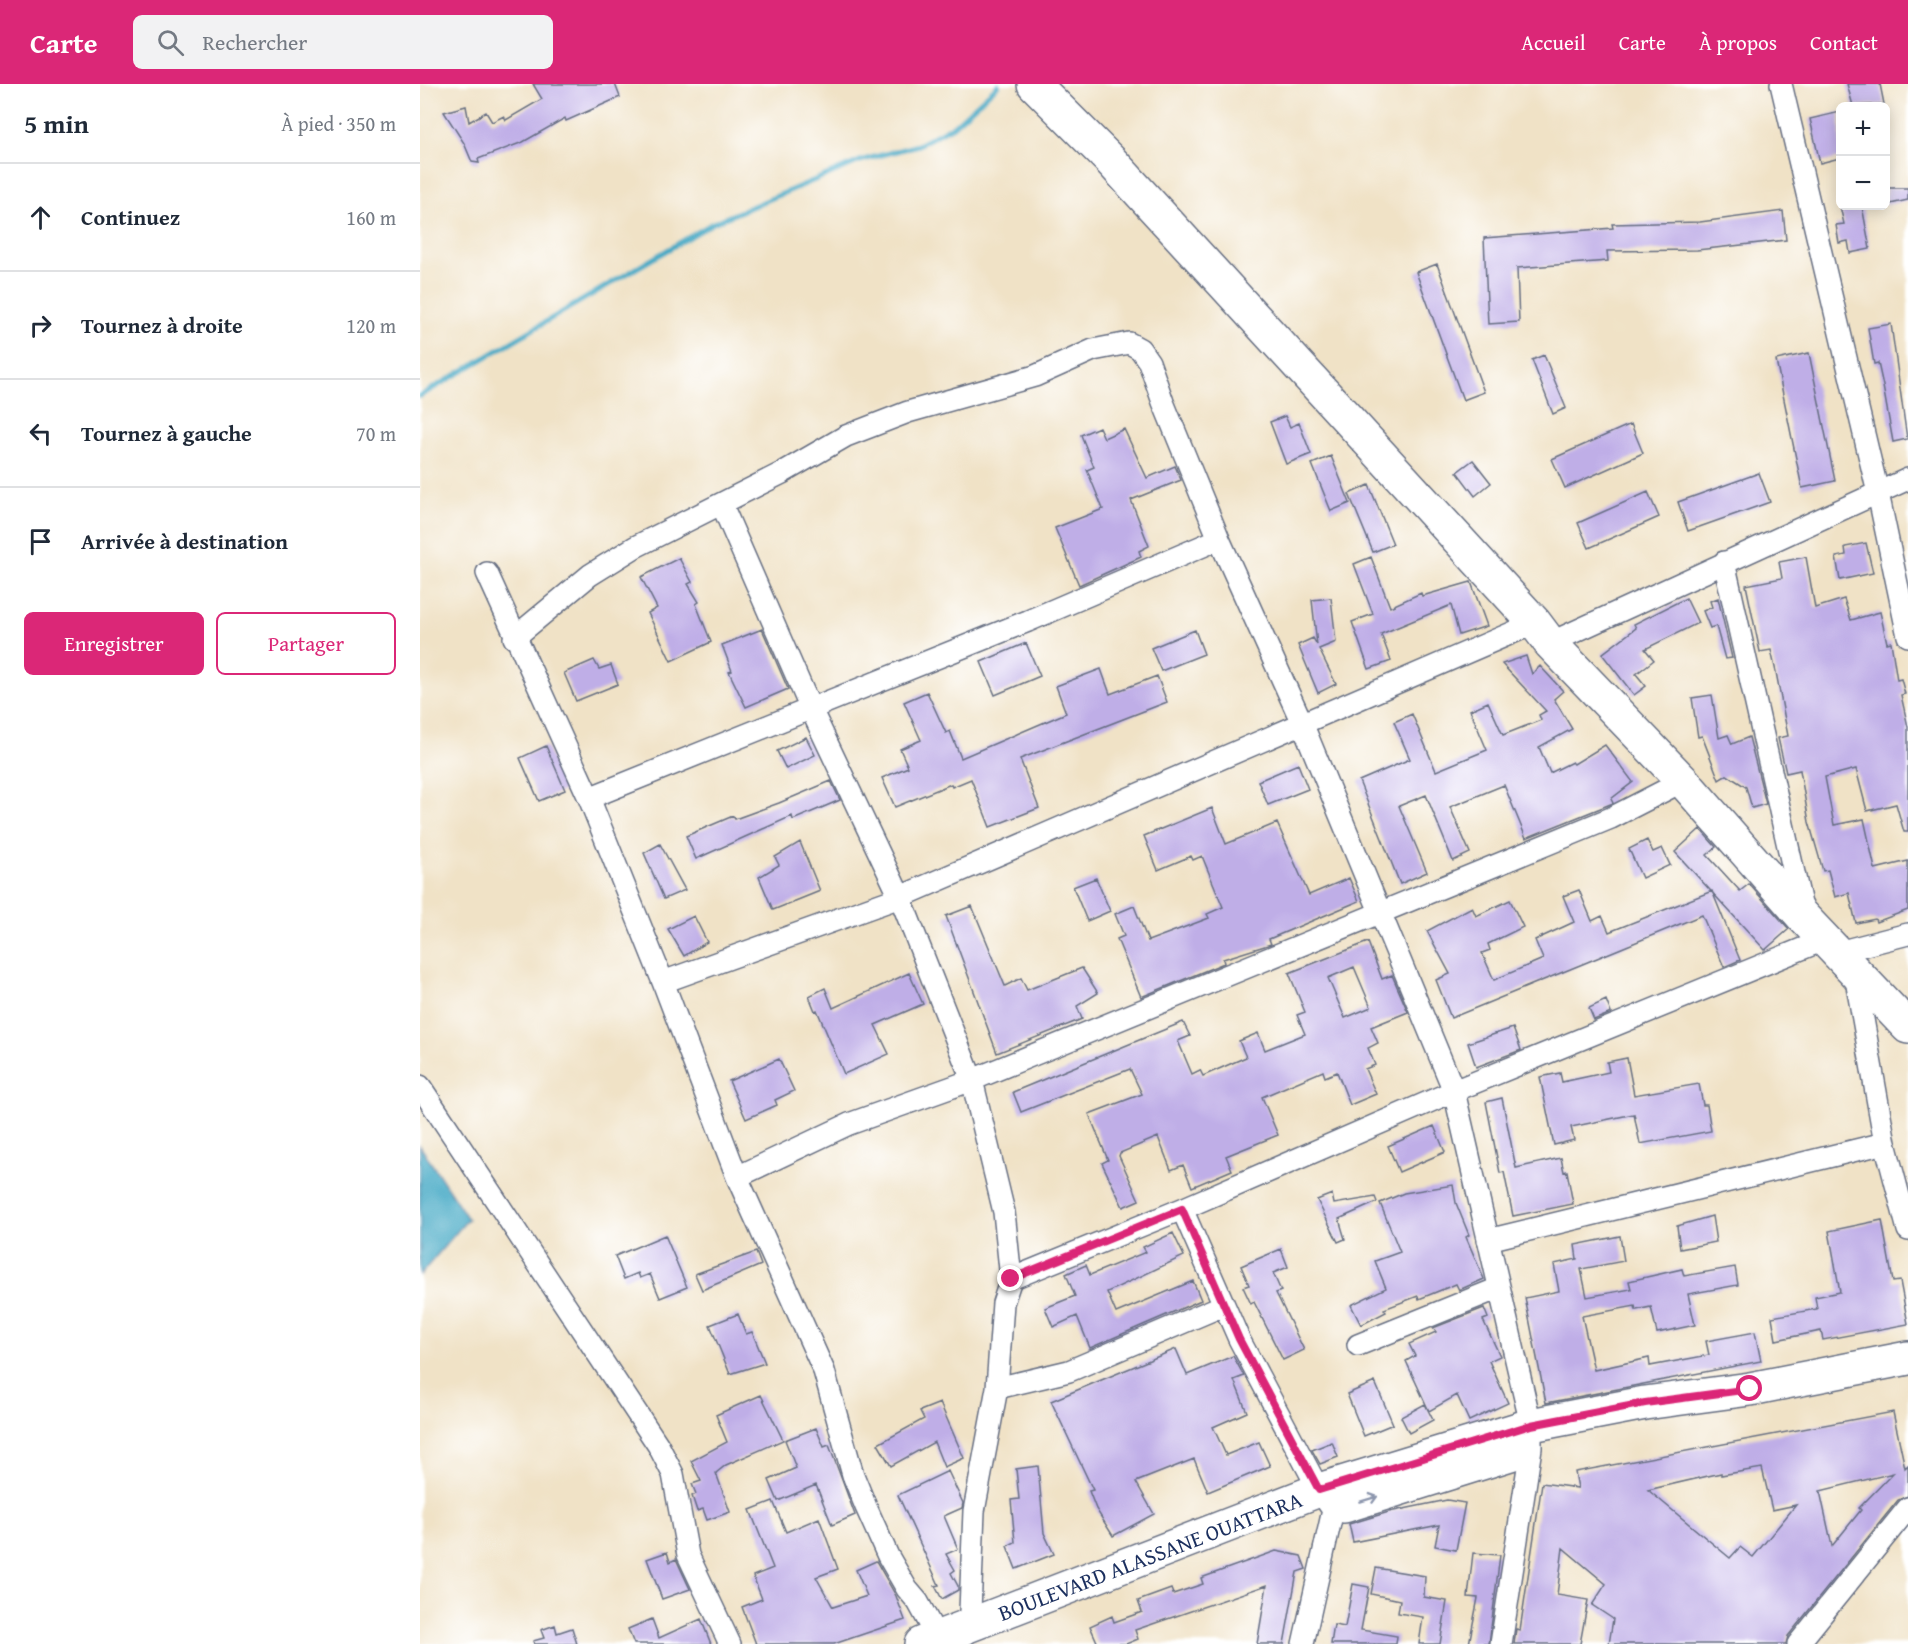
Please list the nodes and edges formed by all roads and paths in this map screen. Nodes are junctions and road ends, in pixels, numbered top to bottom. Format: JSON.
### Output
{"nodes":[{"id":1,"x":1034,"y":84,"type":"edge"},
{"id":2,"x":1781,"y":84,"type":"edge"},
{"id":3,"x":1908,"y":479,"type":"edge"},
{"id":4,"x":1878,"y":493,"type":"junction"},
{"id":5,"x":722,"y":505,"type":"junction"},
{"id":6,"x":1219,"y":539,"type":"junction"},
{"id":7,"x":1724,"y":562,"type":"junction"},
{"id":8,"x":487,"y":573,"type":"dead end"},
{"id":9,"x":1542,"y":633,"type":"junction"},
{"id":10,"x":1908,"y":636,"type":"edge"},
{"id":11,"x":514,"y":638,"type":"junction"},
{"id":12,"x":810,"y":707,"type":"junction"},
{"id":13,"x":1302,"y":723,"type":"junction"},
{"id":14,"x":1683,"y":781,"type":"junction"},
{"id":15,"x":589,"y":798,"type":"junction"},
{"id":16,"x":900,"y":897,"type":"junction"},
{"id":17,"x":1379,"y":912,"type":"junction"},
{"id":18,"x":1803,"y":917,"type":"junction"},
{"id":19,"x":1908,"y":934,"type":"edge"},
{"id":20,"x":1840,"y":955,"type":"junction"},
{"id":21,"x":663,"y":982,"type":"junction"},
{"id":22,"x":1908,"y":1027,"type":"edge"},
{"id":23,"x":972,"y":1080,"type":"junction"},
{"id":24,"x":420,"y":1086,"type":"edge"},
{"id":25,"x":1454,"y":1091,"type":"junction"},
{"id":26,"x":1885,"y":1143,"type":"junction"},
{"id":27,"x":737,"y":1177,"type":"junction"},
{"id":28,"x":1182,"y":1209,"type":"junction"},
{"id":29,"x":1908,"y":1230,"type":"edge"},
{"id":30,"x":1488,"y":1240,"type":"junction"},
{"id":31,"x":1011,"y":1279,"type":"junction"},
{"id":32,"x":1499,"y":1288,"type":"junction"},
{"id":33,"x":1224,"y":1305,"type":"junction"},
{"id":34,"x":1358,"y":1346,"type":"dead end"},
{"id":35,"x":1908,"y":1358,"type":"edge"},
{"id":36,"x":1908,"y":1376,"type":"edge"},
{"id":37,"x":997,"y":1388,"type":"junction"},
{"id":38,"x":1531,"y":1436,"type":"junction"},
{"id":39,"x":1326,"y":1500,"type":"junction"},
{"id":40,"x":1908,"y":1508,"type":"edge"},
{"id":41,"x":952,"y":1640,"type":"edge"},
{"id":42,"x":730,"y":1644,"type":"edge"},
{"id":43,"x":1303,"y":1644,"type":"edge"},
{"id":44,"x":1502,"y":1644,"type":"edge"},
{"id":45,"x":1797,"y":1644,"type":"edge"}],
"edges":[{"from":1,"to":9,"type":"main road"},
{"from":2,"to":4,"type":"street"},
{"from":3,"to":4,"type":"street"},
{"from":4,"to":7,"type":"street"},
{"from":4,"to":10,"type":"street"},
{"from":5,"to":6,"type":"street"},
{"from":5,"to":11,"type":"street"},
{"from":5,"to":12,"type":"street"},
{"from":6,"to":12,"type":"street"},
{"from":6,"to":13,"type":"street"},
{"from":7,"to":9,"type":"street"},
{"from":7,"to":18,"type":"street"},
{"from":8,"to":11,"type":"street"},
{"from":9,"to":13,"type":"street"},
{"from":9,"to":14,"type":"main road"},
{"from":11,"to":15,"type":"street"},
{"from":12,"to":15,"type":"street"},
{"from":12,"to":16,"type":"street"},
{"from":13,"to":16,"type":"street"},
{"from":13,"to":17,"type":"street"},
{"from":14,"to":17,"type":"street"},
{"from":14,"to":18,"type":"main road"},
{"from":15,"to":21,"type":"street"},
{"from":16,"to":21,"type":"street"},
{"from":16,"to":23,"type":"street"},
{"from":17,"to":23,"type":"street"},
{"from":17,"to":25,"type":"street"},
{"from":18,"to":20,"type":"main road"},
{"from":19,"to":20,"type":"street"},
{"from":20,"to":22,"type":"main road"},
{"from":20,"to":25,"type":"street"},
{"from":20,"to":26,"type":"street"},
{"from":21,"to":27,"type":"street"},
{"from":23,"to":27,"type":"street"},
{"from":23,"to":31,"type":"street"},
{"from":24,"to":42,"type":"street"},
{"from":25,"to":28,"type":"street"},
{"from":25,"to":30,"type":"street"},
{"from":26,"to":29,"type":"street"},
{"from":26,"to":30,"type":"street"},
{"from":27,"to":41,"type":"street"},
{"from":28,"to":31,"type":"street"},
{"from":28,"to":33,"type":"street"},
{"from":30,"to":32,"type":"street"},
{"from":31,"to":37,"type":"street"},
{"from":32,"to":34,"type":"street"},
{"from":32,"to":38,"type":"street"},
{"from":33,"to":37,"type":"street"},
{"from":33,"to":39,"type":"street"},
{"from":35,"to":38,"type":"main road","name":"BOULEVARD ALASSANE OUATTARA"},
{"from":36,"to":38,"type":"main road","name":"BOULEVARD ALASSANE OUATTARA"},
{"from":37,"to":41,"type":"street"},
{"from":38,"to":39,"type":"main road","name":"BOULEVARD ALASSANE OUATTARA"},
{"from":38,"to":44,"type":"street"},
{"from":39,"to":41,"type":"main road","name":"BOULEVARD ALASSANE OUATTARA"},
{"from":39,"to":43,"type":"street"},
{"from":40,"to":45,"type":"street"}]}
